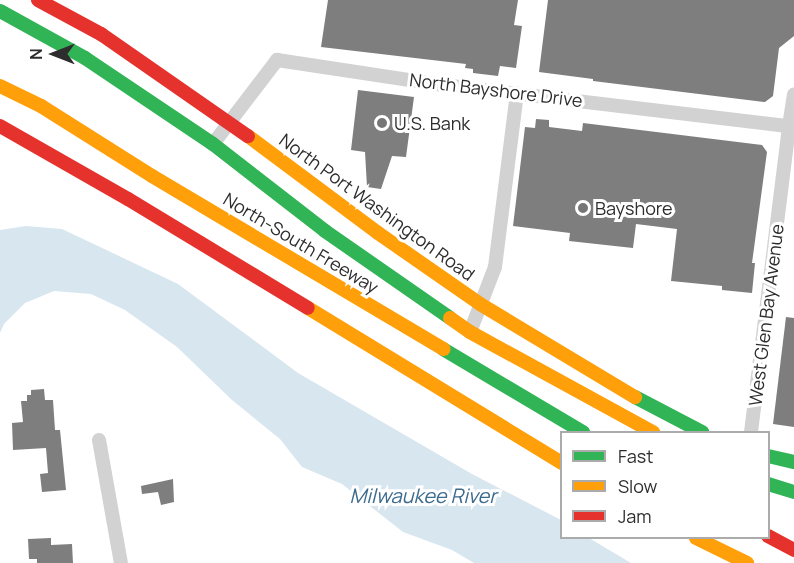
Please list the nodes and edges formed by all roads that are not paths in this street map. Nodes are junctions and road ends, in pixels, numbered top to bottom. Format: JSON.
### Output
{"nodes":[{"id":1,"x":38,"y":0,"type":"edge"},
{"id":2,"x":0,"y":12,"type":"edge"},
{"id":3,"x":0,"y":86,"type":"edge"},
{"id":4,"x":517,"y":93,"type":"junction"},
{"id":5,"x":794,"y":94,"type":"edge"},
{"id":6,"x":228,"y":121,"type":"junction"},
{"id":7,"x":0,"y":126,"type":"edge"},
{"id":8,"x":789,"y":126,"type":"junction"},
{"id":9,"x":213,"y":144,"type":"junction"},
{"id":10,"x":787,"y":200,"type":"edge"},
{"id":11,"x":480,"y":304,"type":"junction"},
{"id":12,"x":470,"y":332,"type":"junction"},
{"id":13,"x":581,"y":431,"type":"edge"},
{"id":14,"x":651,"y":431,"type":"edge"},
{"id":15,"x":700,"y":431,"type":"edge"},
{"id":16,"x":752,"y":431,"type":"edge"},
{"id":17,"x":99,"y":440,"type":"dead end"},
{"id":18,"x":770,"y":456,"type":"edge"},
{"id":19,"x":560,"y":462,"type":"edge"},
{"id":20,"x":794,"y":462,"type":"edge"},
{"id":21,"x":770,"y":485,"type":"edge"},
{"id":22,"x":794,"y":492,"type":"edge"},
{"id":23,"x":770,"y":529,"type":"edge"},
{"id":24,"x":794,"y":535,"type":"edge"},
{"id":25,"x":770,"y":537,"type":"edge"},
{"id":26,"x":688,"y":539,"type":"edge"},
{"id":27,"x":700,"y":539,"type":"edge"},
{"id":28,"x":794,"y":550,"type":"edge"},
{"id":29,"x":121,"y":563,"type":"edge"},
{"id":30,"x":728,"y":563,"type":"edge"},
{"id":31,"x":747,"y":563,"type":"edge"}],
"edges":[{"from":1,"to":6,"type":"main road","name":"North Port Washington Road"},
{"from":2,"to":9,"type":"main road"},
{"from":3,"to":13,"type":"main road","name":"North-South Freeway"},
{"from":4,"to":6,"type":"street","name":"North Bayshore Drive"},
{"from":4,"to":8,"type":"street","name":"North Bayshore Drive"},
{"from":4,"to":11,"type":"street"},
{"from":5,"to":8,"type":"street"},
{"from":6,"to":9,"type":"street","name":"North Bayshore Drive"},
{"from":6,"to":11,"type":"main road","name":"North Port Washington Road"},
{"from":7,"to":19,"type":"main road"},
{"from":8,"to":10,"type":"street","name":"West Glen Bay Avenue"},
{"from":9,"to":12,"type":"main road"},
{"from":10,"to":16,"type":"street","name":"West Glen Bay Avenue"},
{"from":11,"to":12,"type":"street"},
{"from":11,"to":15,"type":"main road","name":"North Port Washington Road"},
{"from":12,"to":14,"type":"main road"},
{"from":17,"to":29,"type":"street"},
{"from":18,"to":20,"type":"main road"},
{"from":21,"to":22,"type":"main road"},
{"from":23,"to":24,"type":"main road"},
{"from":25,"to":28,"type":"main road"},
{"from":26,"to":30,"type":"main road"},
{"from":27,"to":31,"type":"main road"}]}
